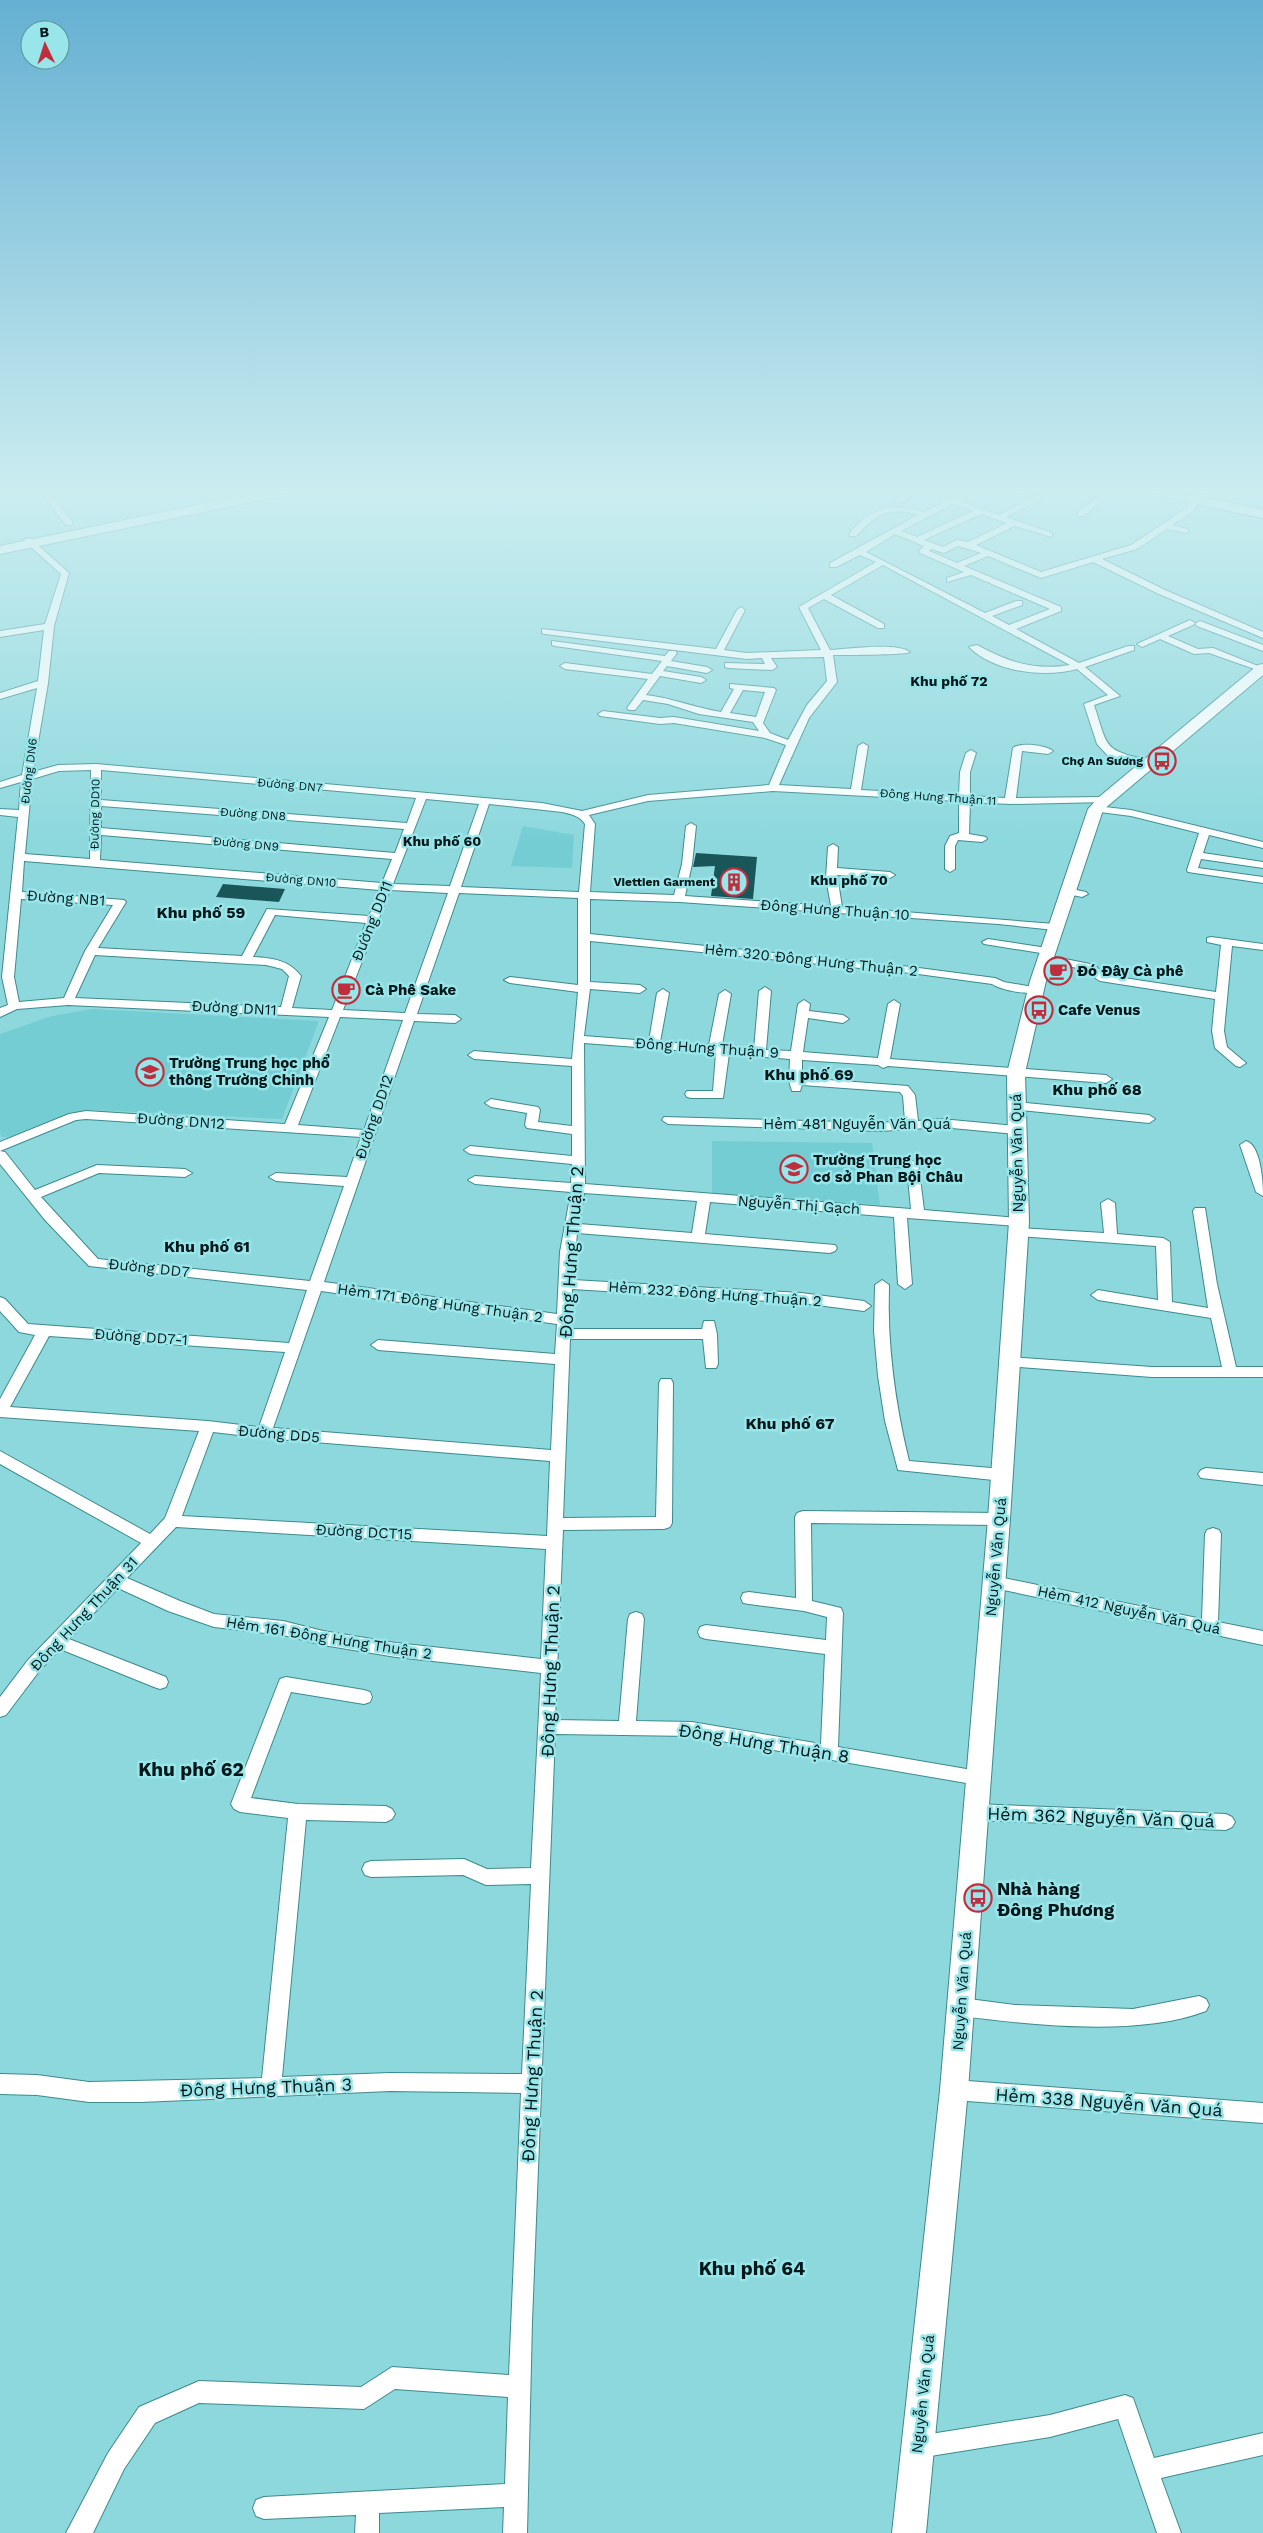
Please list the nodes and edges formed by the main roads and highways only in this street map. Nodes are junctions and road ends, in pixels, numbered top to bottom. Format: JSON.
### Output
{"nodes":[{"id":1,"x":1262,"y":669,"type":"edge"},
{"id":2,"x":909,"y":2533,"type":"edge"}],
"edges":[{"from":1,"to":2,"type":"main road","name":"Nguyễn Văn Quá"}]}
